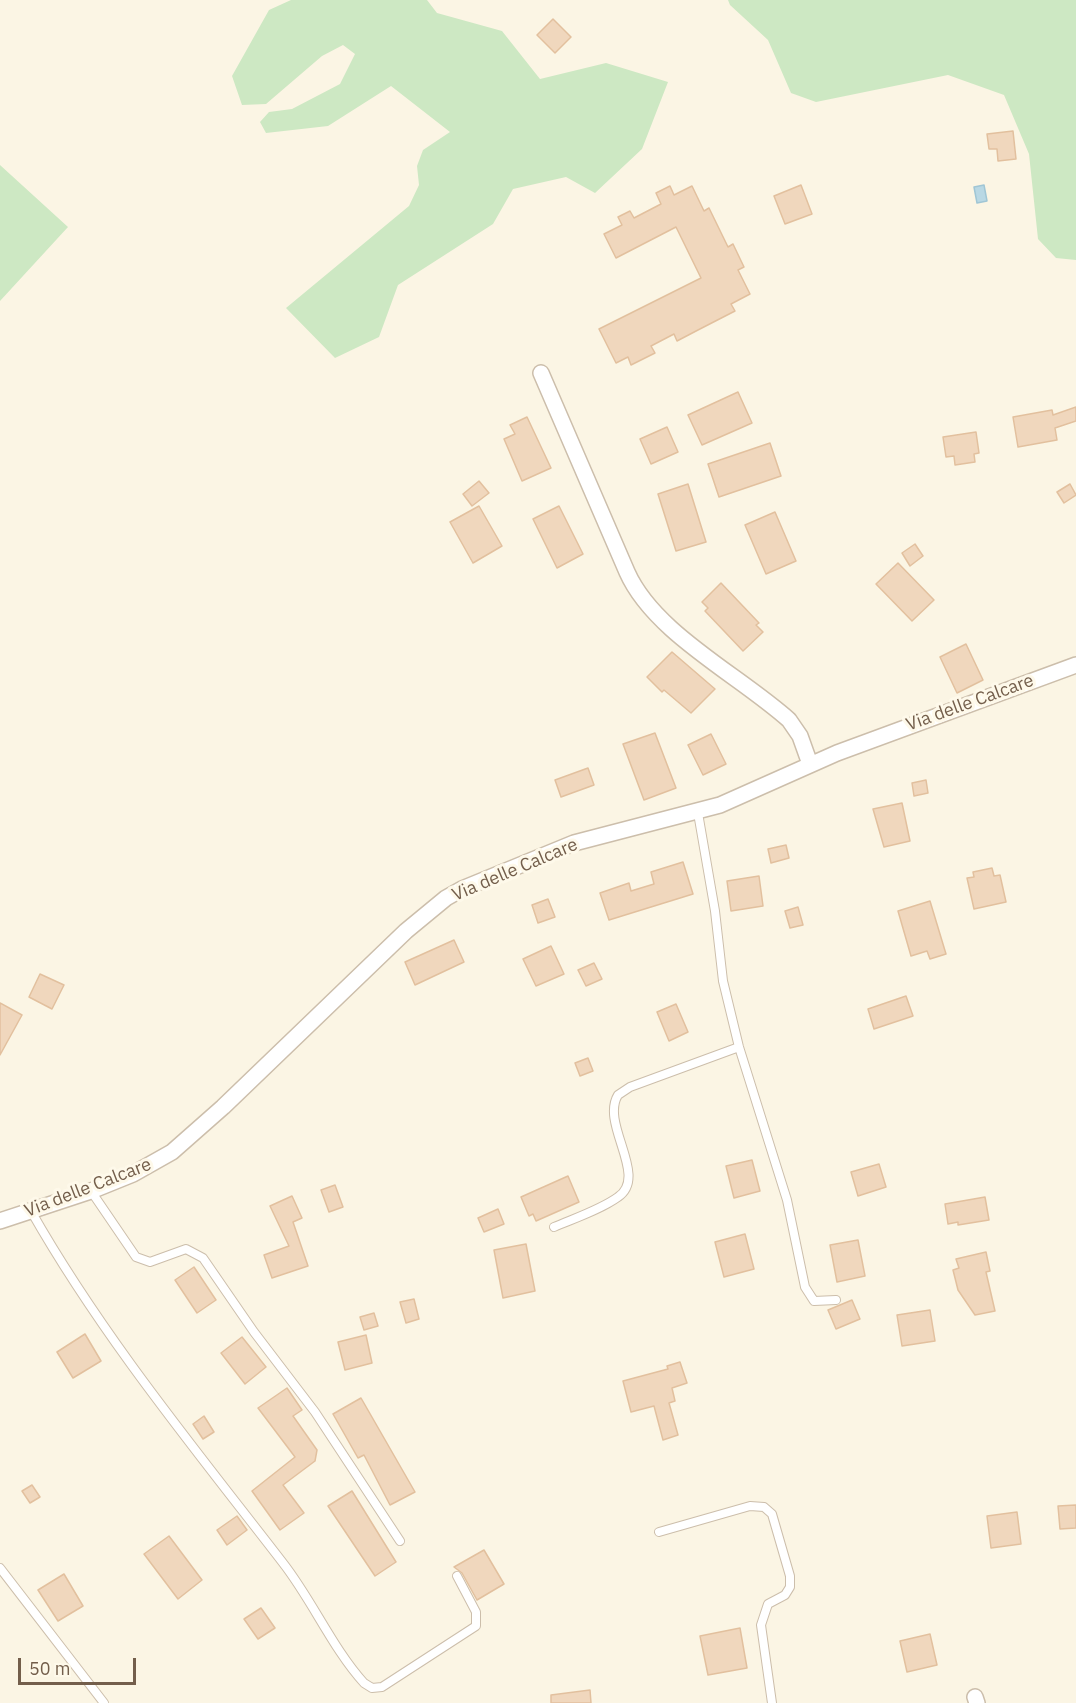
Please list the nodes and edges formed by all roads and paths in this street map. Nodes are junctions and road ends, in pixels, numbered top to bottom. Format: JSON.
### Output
{"nodes":[{"id":1,"x":541,"y":373,"type":"dead end"},
{"id":2,"x":1076,"y":665,"type":"edge"},
{"id":3,"x":810,"y":764,"type":"junction"},
{"id":4,"x":698,"y":813,"type":"junction"},
{"id":5,"x":739,"y":1047,"type":"junction"},
{"id":6,"x":91,"y":1191,"type":"junction"},
{"id":7,"x":31,"y":1211,"type":"junction"},
{"id":8,"x":0,"y":1221,"type":"edge"},
{"id":9,"x":554,"y":1227,"type":"dead end"},
{"id":10,"x":836,"y":1300,"type":"dead end"},
{"id":11,"x":659,"y":1532,"type":"dead end"},
{"id":12,"x":400,"y":1541,"type":"dead end"},
{"id":13,"x":0,"y":1568,"type":"edge"},
{"id":14,"x":457,"y":1576,"type":"dead end"},
{"id":15,"x":104,"y":1703,"type":"edge"},
{"id":16,"x":772,"y":1703,"type":"edge"}],
"edges":[{"from":1,"to":3,"type":"street"},
{"from":2,"to":3,"type":"street","name":"Via delle Calcare"},
{"from":3,"to":4,"type":"street","name":"Via delle Calcare"},
{"from":4,"to":5,"type":"lane"},
{"from":4,"to":6,"type":"street","name":"Via delle Calcare"},
{"from":5,"to":9,"type":"lane"},
{"from":5,"to":10,"type":"lane"},
{"from":6,"to":7,"type":"street","name":"Via delle Calcare"},
{"from":6,"to":12,"type":"lane"},
{"from":7,"to":8,"type":"street","name":"Via delle Calcare"},
{"from":7,"to":14,"type":"lane"},
{"from":11,"to":16,"type":"lane"},
{"from":13,"to":15,"type":"lane"}]}
